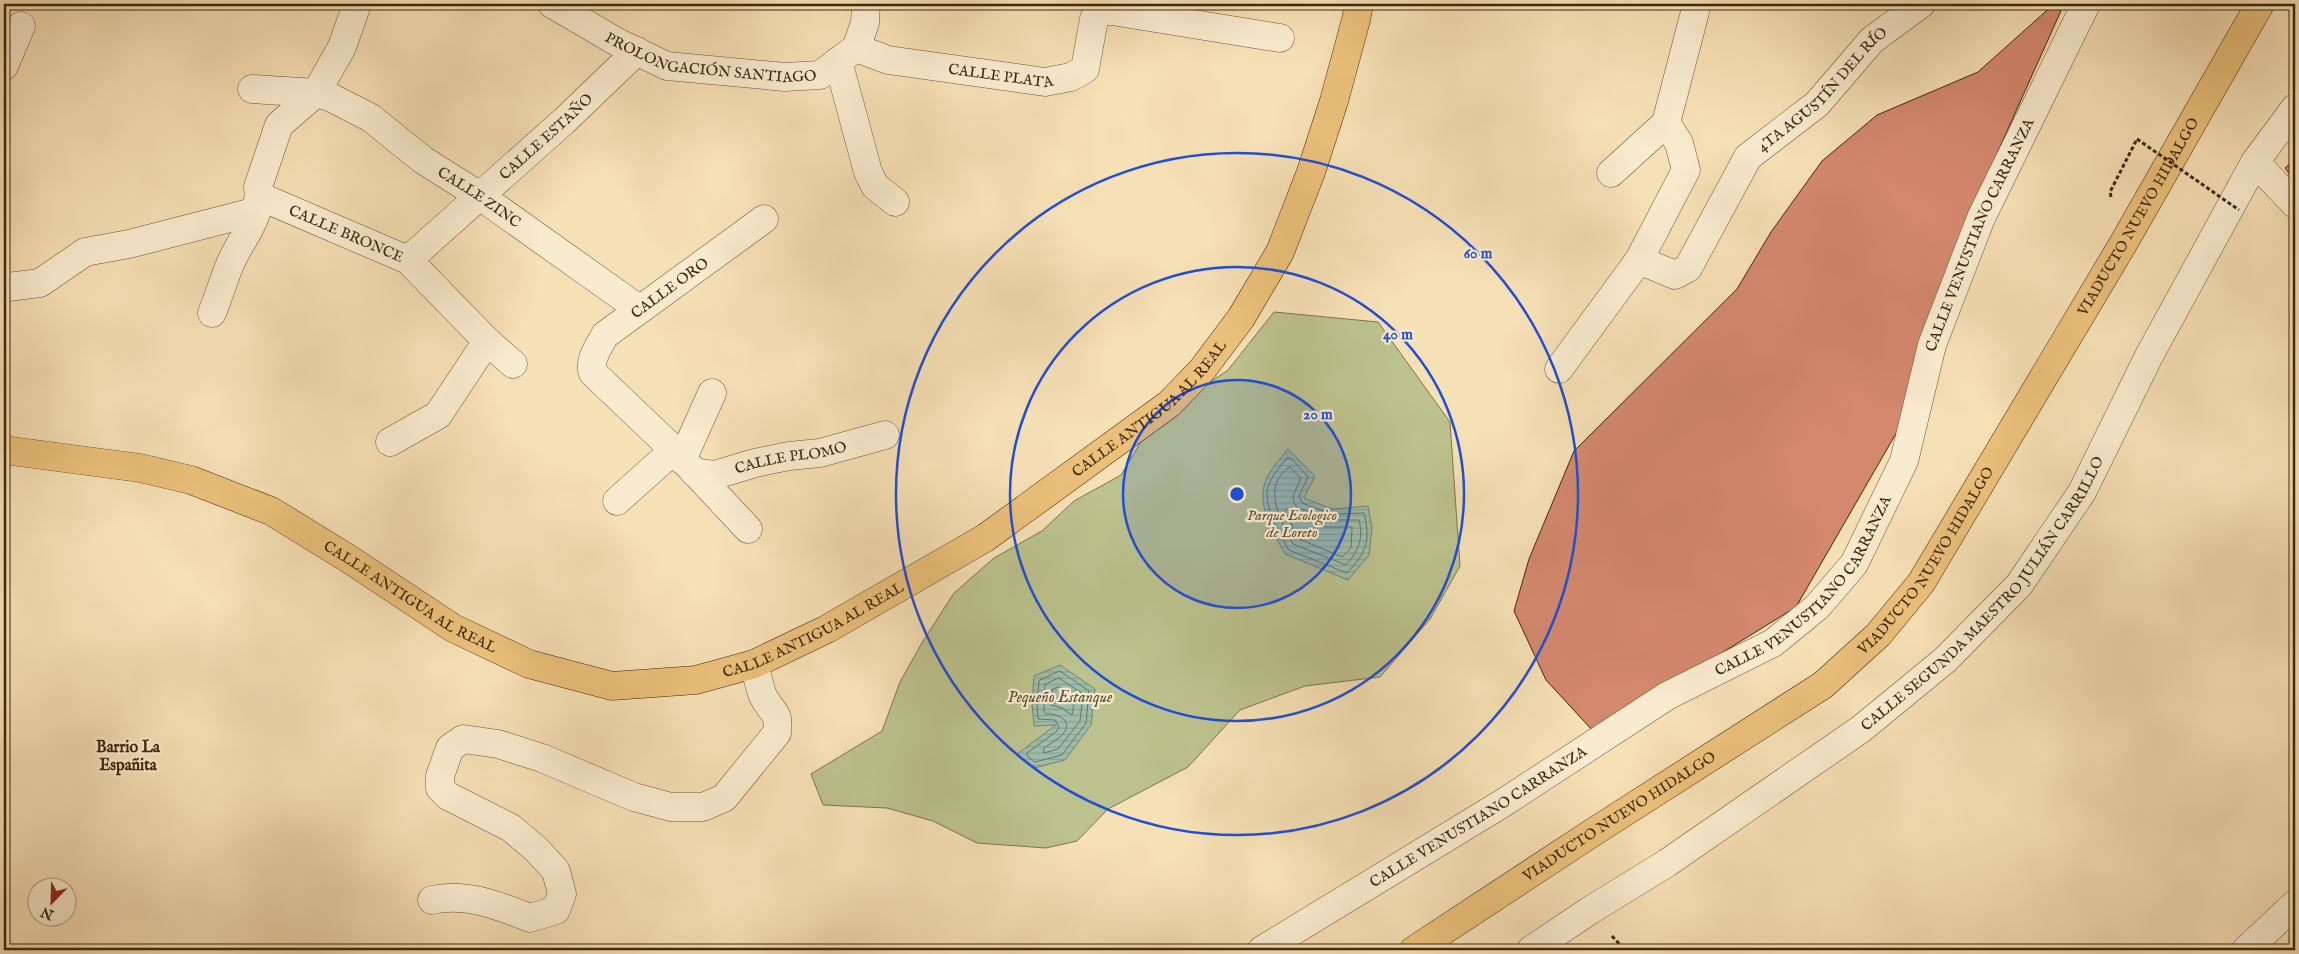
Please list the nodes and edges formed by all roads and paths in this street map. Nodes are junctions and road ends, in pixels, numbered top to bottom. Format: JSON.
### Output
{"nodes":[{"id":1,"x":358,"y":4,"type":"edge"},
{"id":2,"x":552,"y":4,"type":"edge"},
{"id":3,"x":866,"y":4,"type":"edge"},
{"id":4,"x":1359,"y":4,"type":"edge"},
{"id":5,"x":1695,"y":4,"type":"edge"},
{"id":6,"x":1921,"y":4,"type":"edge"},
{"id":7,"x":2086,"y":4,"type":"edge"},
{"id":8,"x":2260,"y":4,"type":"edge"},
{"id":9,"x":21,"y":26,"type":"dead end"},
{"id":10,"x":1280,"y":38,"type":"dead end"},
{"id":11,"x":637,"y":51,"type":"junction"},
{"id":12,"x":847,"y":54,"type":"junction"},
{"id":13,"x":4,"y":66,"type":"edge"},
{"id":14,"x":252,"y":89,"type":"dead end"},
{"id":15,"x":316,"y":94,"type":"junction"},
{"id":16,"x":2295,"y":108,"type":"edge"},
{"id":17,"x":1666,"y":123,"type":"junction"},
{"id":18,"x":2255,"y":162,"type":"junction"},
{"id":19,"x":1611,"y":173,"type":"dead end"},
{"id":20,"x":2110,"y":192,"type":"dead end"},
{"id":21,"x":480,"y":196,"type":"junction"},
{"id":22,"x":895,"y":202,"type":"dead end"},
{"id":23,"x":258,"y":204,"type":"junction"},
{"id":24,"x":2295,"y":204,"type":"edge"},
{"id":25,"x":2239,"y":210,"type":"dead end"},
{"id":26,"x":764,"y":218,"type":"dead end"},
{"id":27,"x":408,"y":260,"type":"junction"},
{"id":28,"x":1639,"y":260,"type":"junction"},
{"id":29,"x":4,"y":285,"type":"edge"},
{"id":30,"x":639,"y":309,"type":"junction"},
{"id":31,"x":212,"y":313,"type":"dead end"},
{"id":32,"x":487,"y":341,"type":"junction"},
{"id":33,"x":513,"y":364,"type":"dead end"},
{"id":34,"x":1559,"y":369,"type":"dead end"},
{"id":35,"x":712,"y":393,"type":"dead end"},
{"id":36,"x":885,"y":436,"type":"dead end"},
{"id":37,"x":390,"y":442,"type":"dead end"},
{"id":38,"x":4,"y":450,"type":"edge"},
{"id":39,"x":683,"y":460,"type":"junction"},
{"id":40,"x":617,"y":500,"type":"dead end"},
{"id":41,"x":748,"y":530,"type":"dead end"},
{"id":42,"x":754,"y":664,"type":"junction"},
{"id":43,"x":432,"y":900,"type":"dead end"},
{"id":44,"x":2295,"y":904,"type":"edge"},
{"id":45,"x":1262,"y":950,"type":"edge"},
{"id":46,"x":1414,"y":950,"type":"edge"},
{"id":47,"x":1531,"y":950,"type":"edge"},
{"id":48,"x":2246,"y":950,"type":"edge"}],
"edges":[{"from":1,"to":15,"type":"street"},
{"from":2,"to":11,"type":"street","name":"PROLONGACIÓN SANTIAGO"},
{"from":3,"to":12,"type":"street"},
{"from":4,"to":42,"type":"main road","name":"CALLE ANTIGUA AL REAL"},
{"from":5,"to":17,"type":"street"},
{"from":6,"to":28,"type":"street","name":"4TA AGUSTÍN DEL RÍO"},
{"from":7,"to":45,"type":"street","name":"CALLE VENUSTIANO CARRANZA"},
{"from":8,"to":46,"type":"main road","name":"VIADUCTO NUEVO HIDALGO"},
{"from":9,"to":13,"type":"street"},
{"from":10,"to":12,"type":"street","name":"CALLE PLATA"},
{"from":11,"to":12,"type":"street","name":"PROLONGACIÓN SANTIAGO"},
{"from":11,"to":21,"type":"street","name":"CALLE ESTAÑO"},
{"from":12,"to":22,"type":"street"},
{"from":14,"to":15,"type":"street","name":"CALLE ZINC"},
{"from":15,"to":21,"type":"street","name":"CALLE ZINC"},
{"from":15,"to":23,"type":"street"},
{"from":16,"to":18,"type":"street","name":"CALLE SEGUNDA MAESTRO JULIÁN CARRILLO"},
{"from":17,"to":19,"type":"street"},
{"from":17,"to":28,"type":"street"},
{"from":18,"to":24,"type":"street"},
{"from":18,"to":47,"type":"street","name":"CALLE SEGUNDA MAESTRO JULIÁN CARRILLO"},
{"from":20,"to":25,"type":"path","bridge":true},
{"from":21,"to":27,"type":"street","name":"CALLE ESTAÑO"},
{"from":21,"to":30,"type":"street","name":"CALLE ZINC"},
{"from":23,"to":27,"type":"street","name":"CALLE BRONCE"},
{"from":23,"to":29,"type":"street"},
{"from":23,"to":31,"type":"street"},
{"from":26,"to":30,"type":"street","name":"CALLE ORO"},
{"from":27,"to":32,"type":"street","name":"CALLE BRONCE"},
{"from":28,"to":34,"type":"street"},
{"from":30,"to":39,"type":"street","name":"CALLE ORO"},
{"from":32,"to":33,"type":"street","name":"CALLE BRONCE"},
{"from":32,"to":37,"type":"street"},
{"from":35,"to":39,"type":"street"},
{"from":36,"to":39,"type":"street","name":"CALLE PLOMO"},
{"from":38,"to":42,"type":"main road","name":"CALLE ANTIGUA AL REAL"},
{"from":39,"to":40,"type":"street"},
{"from":39,"to":41,"type":"street"},
{"from":42,"to":43,"type":"street"},
{"from":44,"to":48,"type":"street"}]}
